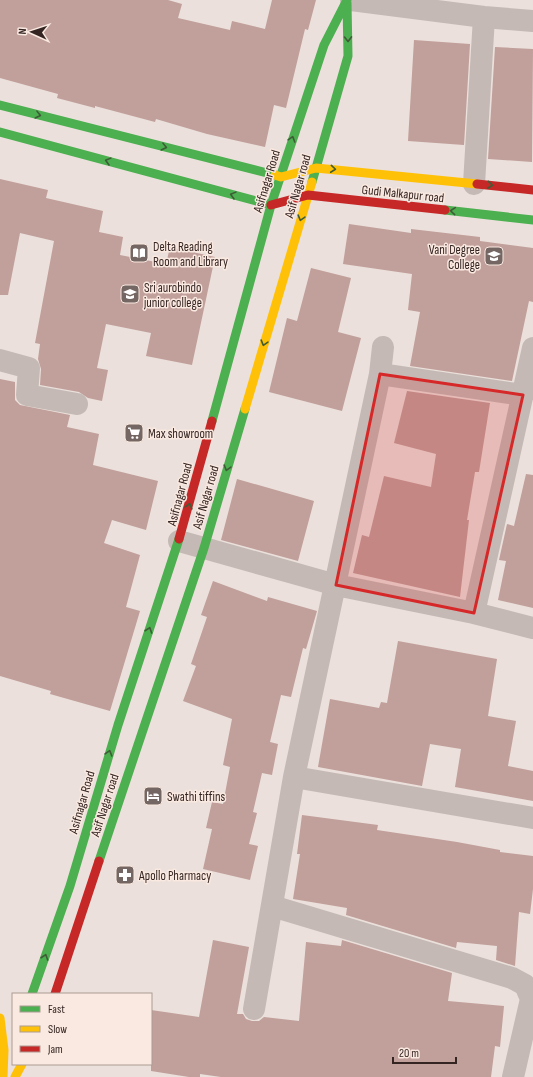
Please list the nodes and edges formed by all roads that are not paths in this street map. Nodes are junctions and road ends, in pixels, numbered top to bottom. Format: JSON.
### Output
{"nodes":[{"id":1,"x":347,"y":0,"type":"edge"},
{"id":2,"x":351,"y":0,"type":"edge"},
{"id":3,"x":484,"y":17,"type":"junction"},
{"id":4,"x":533,"y":22,"type":"edge"},
{"id":5,"x":0,"y":105,"type":"edge"},
{"id":6,"x":0,"y":132,"type":"edge"},
{"id":7,"x":316,"y":168,"type":"junction"},
{"id":8,"x":281,"y":177,"type":"junction"},
{"id":9,"x":474,"y":184,"type":"junction"},
{"id":10,"x":533,"y":190,"type":"edge"},
{"id":11,"x":308,"y":195,"type":"junction"},
{"id":12,"x":271,"y":205,"type":"junction"},
{"id":13,"x":533,"y":220,"type":"edge"},
{"id":14,"x":383,"y":347,"type":"dead end"},
{"id":15,"x":533,"y":348,"type":"edge"},
{"id":16,"x":0,"y":360,"type":"edge"},
{"id":17,"x":380,"y":374,"type":"junction"},
{"id":18,"x":523,"y":395,"type":"junction"},
{"id":19,"x":77,"y":404,"type":"dead end"},
{"id":20,"x":179,"y":542,"type":"junction"},
{"id":21,"x":204,"y":548,"type":"junction"},
{"id":22,"x":336,"y":585,"type":"junction"},
{"id":23,"x":474,"y":613,"type":"junction"},
{"id":24,"x":533,"y":628,"type":"edge"},
{"id":25,"x":294,"y":777,"type":"junction"},
{"id":26,"x":533,"y":818,"type":"edge"},
{"id":27,"x":272,"y":906,"type":"junction"},
{"id":28,"x":32,"y":993,"type":"edge"},
{"id":29,"x":55,"y":993,"type":"edge"},
{"id":30,"x":254,"y":1009,"type":"dead end"},
{"id":31,"x":0,"y":1018,"type":"edge"},
{"id":32,"x":12,"y":1035,"type":"edge"},
{"id":33,"x":4,"y":1050,"type":"junction"},
{"id":34,"x":21,"y":1065,"type":"edge"},
{"id":35,"x":3,"y":1077,"type":"edge"},
{"id":36,"x":15,"y":1077,"type":"edge"},
{"id":37,"x":513,"y":1077,"type":"edge"}],
"edges":[{"from":1,"to":7,"type":"main road","name":"Asif Nagar road","one_way":true},
{"from":8,"to":1,"type":"main road","name":"Asifnagar Road","one_way":true},
{"from":2,"to":3,"type":"street"},
{"from":3,"to":4,"type":"street"},
{"from":3,"to":9,"type":"street"},
{"from":5,"to":8,"type":"main road","one_way":true},
{"from":12,"to":6,"type":"main road","one_way":true},
{"from":7,"to":8,"type":"main road","name":"Gudi Malkapur road"},
{"from":7,"to":9,"type":"main road","name":"Gudi Malkapur road","one_way":true},
{"from":7,"to":11,"type":"main road","name":"Asif Nagar road"},
{"from":8,"to":12,"type":"main road","name":"Asifnagar Road"},
{"from":9,"to":10,"type":"main road","name":"Gudi Malkapur road","one_way":true},
{"from":11,"to":12,"type":"main road","name":"Gudi Malkapur road"},
{"from":13,"to":11,"type":"main road","name":"Gudi Malkapur road","one_way":true},
{"from":11,"to":21,"type":"main road","name":"Asif Nagar road","one_way":true},
{"from":20,"to":12,"type":"main road","name":"Asifnagar Road","one_way":true},
{"from":14,"to":17,"type":"street"},
{"from":15,"to":18,"type":"street"},
{"from":16,"to":19,"type":"street"},
{"from":17,"to":18,"type":"street"},
{"from":17,"to":22,"type":"street"},
{"from":18,"to":23,"type":"street"},
{"from":20,"to":21,"type":"street"},
{"from":28,"to":20,"type":"main road","name":"Asifnagar Road","one_way":true},
{"from":21,"to":22,"type":"street"},
{"from":21,"to":29,"type":"main road","name":"Asif Nagar road"},
{"from":22,"to":23,"type":"street"},
{"from":22,"to":25,"type":"street"},
{"from":23,"to":24,"type":"street"},
{"from":25,"to":26,"type":"street"},
{"from":25,"to":27,"type":"street"},
{"from":27,"to":30,"type":"street"},
{"from":27,"to":37,"type":"street"},
{"from":31,"to":33,"type":"main road"},
{"from":32,"to":33,"type":"main road"},
{"from":33,"to":35,"type":"main road"},
{"from":34,"to":36,"type":"main road"}]}
